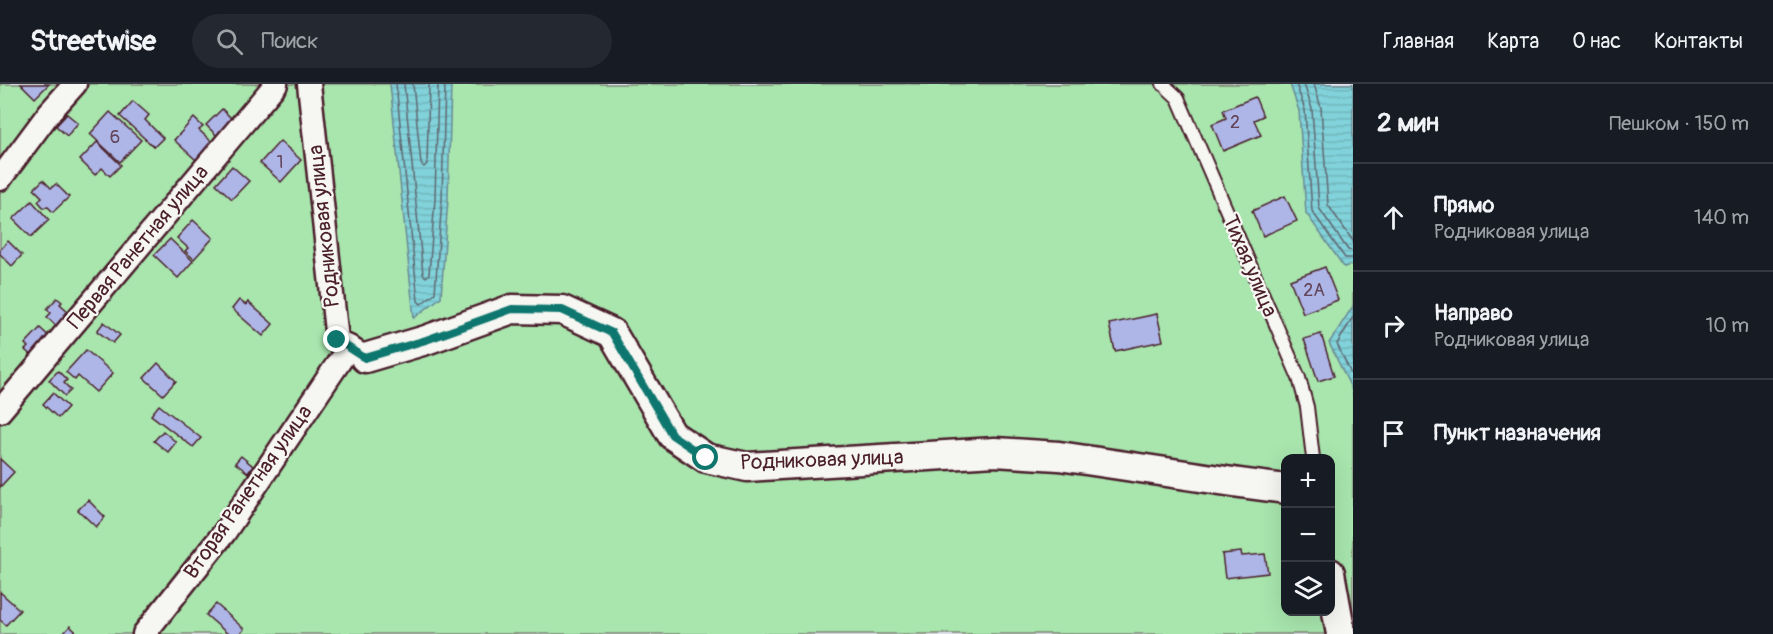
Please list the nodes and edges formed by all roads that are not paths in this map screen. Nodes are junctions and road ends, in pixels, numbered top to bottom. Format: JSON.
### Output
{"nodes":[{"id":1,"x":75,"y":84,"type":"edge"},
{"id":2,"x":276,"y":84,"type":"edge"},
{"id":3,"x":309,"y":84,"type":"edge"},
{"id":4,"x":1162,"y":84,"type":"edge"},
{"id":5,"x":0,"y":179,"type":"edge"},
{"id":6,"x":357,"y":352,"type":"junction"},
{"id":7,"x":0,"y":411,"type":"edge"},
{"id":8,"x":1312,"y":454,"type":"edge"},
{"id":9,"x":1281,"y":488,"type":"edge"},
{"id":10,"x":1335,"y":601,"type":"edge"},
{"id":11,"x":144,"y":634,"type":"edge"},
{"id":12,"x":1341,"y":634,"type":"edge"}],
"edges":[{"from":1,"to":5,"type":"street"},
{"from":2,"to":7,"type":"street","name":"Первая Ранетная улица"},
{"from":3,"to":6,"type":"street","name":"Родниковая улица"},
{"from":4,"to":8,"type":"lane","name":"Тихая улица"},
{"from":6,"to":9,"type":"street","name":"Родниковая улица"},
{"from":6,"to":11,"type":"street","name":"Вторая Ранетная улица"},
{"from":10,"to":12,"type":"street"}]}
